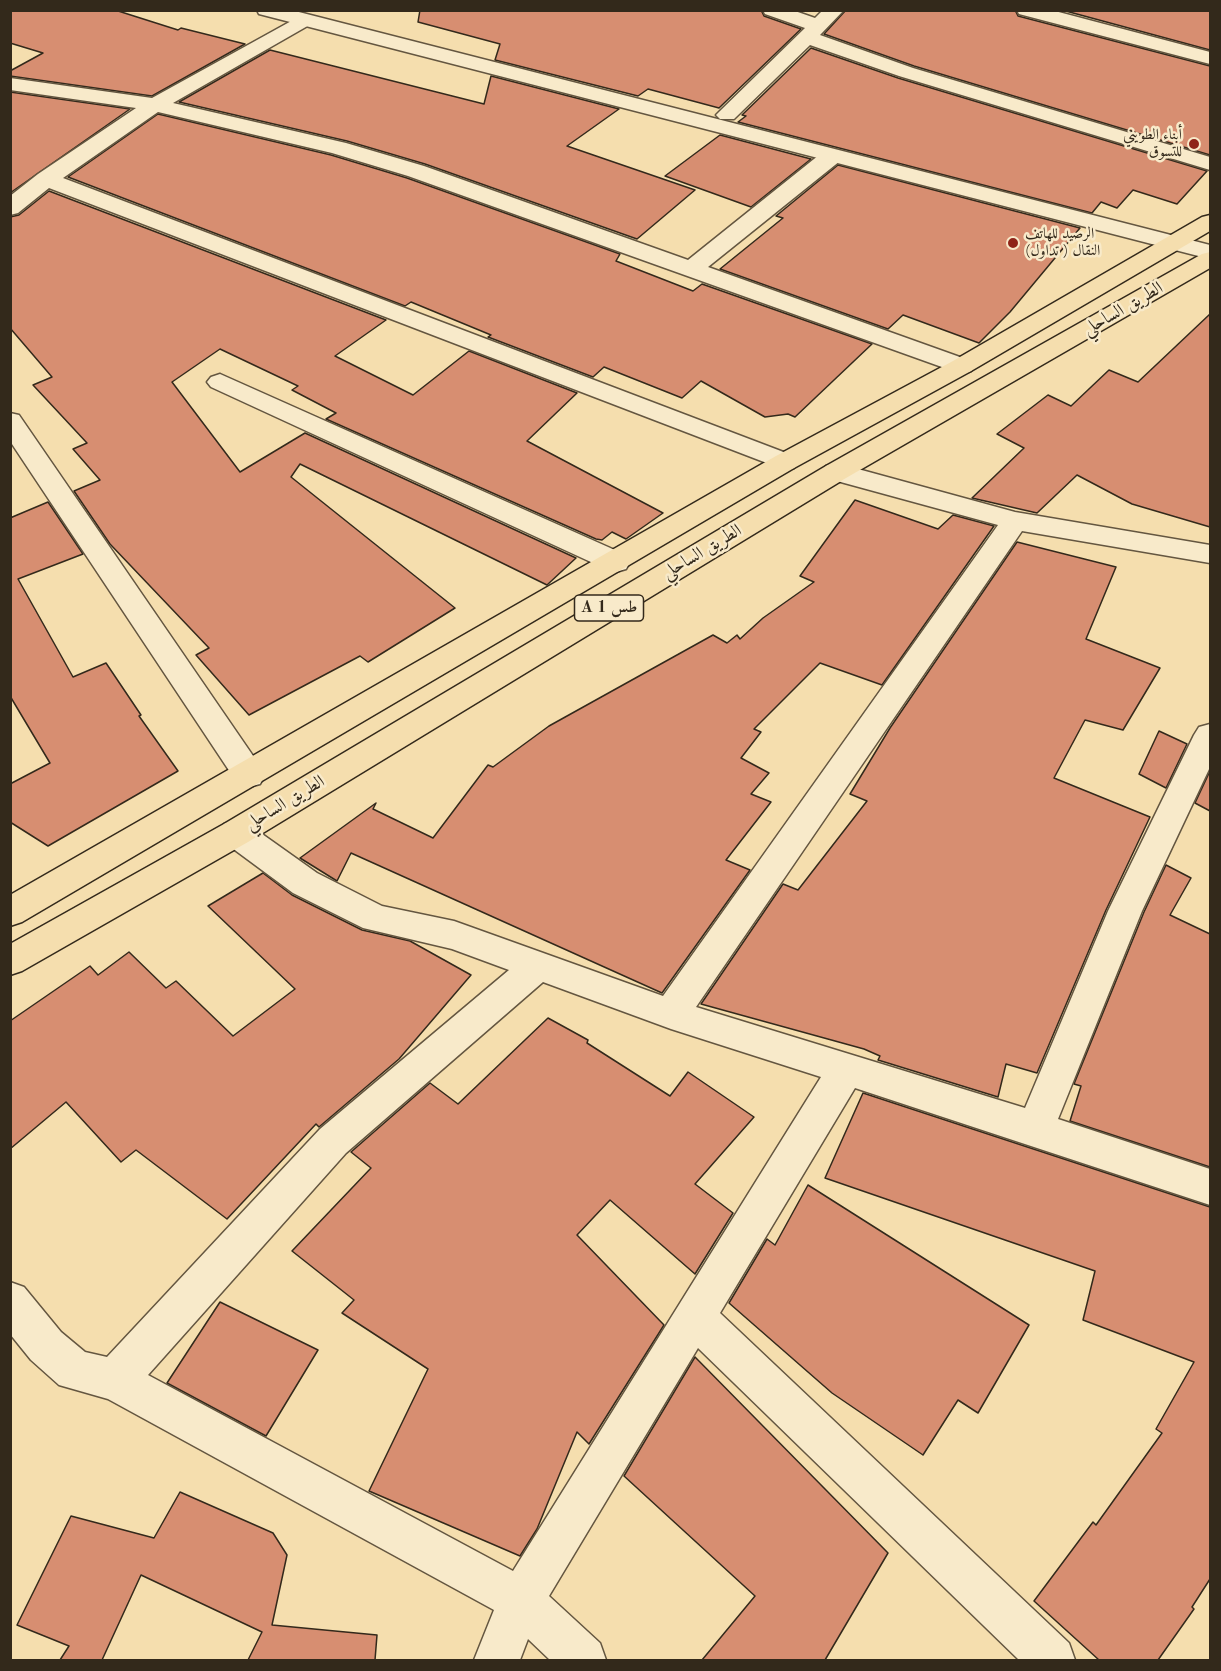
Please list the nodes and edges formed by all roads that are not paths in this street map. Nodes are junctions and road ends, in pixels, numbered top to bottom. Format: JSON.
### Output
{"nodes":[{"id":1,"x":266,"y":10,"type":"edge"},
{"id":2,"x":331,"y":10,"type":"edge"},
{"id":3,"x":772,"y":10,"type":"edge"},
{"id":4,"x":835,"y":10,"type":"edge"},
{"id":5,"x":1026,"y":10,"type":"edge"},
{"id":6,"x":304,"y":20,"type":"junction"},
{"id":7,"x":812,"y":31,"type":"junction"},
{"id":8,"x":1210,"y":58,"type":"edge"},
{"id":9,"x":10,"y":84,"type":"edge"},
{"id":10,"x":154,"y":105,"type":"junction"},
{"id":11,"x":727,"y":115,"type":"junction"},
{"id":12,"x":832,"y":156,"type":"junction"},
{"id":13,"x":1210,"y":164,"type":"edge"},
{"id":14,"x":46,"y":179,"type":"junction"},
{"id":15,"x":10,"y":208,"type":"edge"},
{"id":16,"x":1199,"y":238,"type":"edge"},
{"id":17,"x":1210,"y":259,"type":"edge"},
{"id":18,"x":690,"y":270,"type":"junction"},
{"id":19,"x":962,"y":366,"type":"junction"},
{"id":20,"x":220,"y":382,"type":"dead end"},
{"id":21,"x":10,"y":421,"type":"edge"},
{"id":22,"x":21,"y":459,"type":"edge"},
{"id":23,"x":785,"y":462,"type":"junction"},
{"id":24,"x":836,"y":472,"type":"junction"},
{"id":25,"x":1015,"y":521,"type":"junction"},
{"id":26,"x":1210,"y":558,"type":"edge"},
{"id":27,"x":616,"y":562,"type":"junction"},
{"id":28,"x":1210,"y":735,"type":"edge"},
{"id":29,"x":249,"y":775,"type":"junction"},
{"id":30,"x":236,"y":833,"type":"junction"},
{"id":31,"x":10,"y":912,"type":"edge"},
{"id":32,"x":10,"y":961,"type":"edge"},
{"id":33,"x":538,"y":966,"type":"junction"},
{"id":34,"x":671,"y":1014,"type":"junction"},
{"id":35,"x":846,"y":1070,"type":"junction"},
{"id":36,"x":1035,"y":1128,"type":"junction"},
{"id":37,"x":1210,"y":1187,"type":"edge"},
{"id":38,"x":10,"y":1300,"type":"edge"},
{"id":39,"x":695,"y":1317,"type":"junction"},
{"id":40,"x":115,"y":1380,"type":"junction"},
{"id":41,"x":521,"y":1600,"type":"junction"},
{"id":42,"x":497,"y":1660,"type":"edge"},
{"id":43,"x":583,"y":1660,"type":"edge"},
{"id":44,"x":1052,"y":1660,"type":"edge"}],
"edges":[{"from":1,"to":6,"type":"street"},
{"from":2,"to":11,"type":"street"},
{"from":3,"to":7,"type":"street"},
{"from":4,"to":7,"type":"street"},
{"from":5,"to":8,"type":"street"},
{"from":6,"to":10,"type":"street"},
{"from":6,"to":12,"type":"street"},
{"from":7,"to":11,"type":"street"},
{"from":7,"to":13,"type":"street"},
{"from":9,"to":10,"type":"street"},
{"from":10,"to":14,"type":"street"},
{"from":10,"to":18,"type":"street"},
{"from":11,"to":16,"type":"street"},
{"from":12,"to":16,"type":"street"},
{"from":12,"to":18,"type":"street"},
{"from":14,"to":15,"type":"street"},
{"from":14,"to":23,"type":"street"},
{"from":16,"to":19,"type":"highway","name":"الطريق الساحلي","number":"A 1 طس"},
{"from":17,"to":24,"type":"highway","name":"الطريق الساحلي","number":"A 1 طس"},
{"from":18,"to":19,"type":"street"},
{"from":19,"to":23,"type":"highway","name":"الطريق الساحلي","number":"A 1 طس"},
{"from":20,"to":27,"type":"street"},
{"from":21,"to":22,"type":"street"},
{"from":22,"to":29,"type":"street"},
{"from":23,"to":27,"type":"highway","name":"الطريق الساحلي","number":"A 1 طس"},
{"from":24,"to":25,"type":"street"},
{"from":24,"to":30,"type":"highway","name":"الطريق الساحلي","number":"A 1 طس"},
{"from":25,"to":26,"type":"street"},
{"from":25,"to":34,"type":"street"},
{"from":27,"to":29,"type":"highway","name":"الطريق الساحلي","number":"A 1 طس"},
{"from":28,"to":36,"type":"street"},
{"from":29,"to":31,"type":"highway","name":"الطريق الساحلي","number":"A 1 طس"},
{"from":30,"to":32,"type":"highway","name":"الطريق الساحلي","number":"A 1 طس"},
{"from":30,"to":33,"type":"street"},
{"from":33,"to":34,"type":"street"},
{"from":33,"to":40,"type":"street"},
{"from":34,"to":35,"type":"street"},
{"from":35,"to":36,"type":"street"},
{"from":35,"to":39,"type":"street"},
{"from":36,"to":37,"type":"street"},
{"from":38,"to":40,"type":"street"},
{"from":39,"to":41,"type":"street"},
{"from":39,"to":44,"type":"street"},
{"from":40,"to":41,"type":"street"},
{"from":41,"to":42,"type":"street"},
{"from":41,"to":43,"type":"street"}]}
